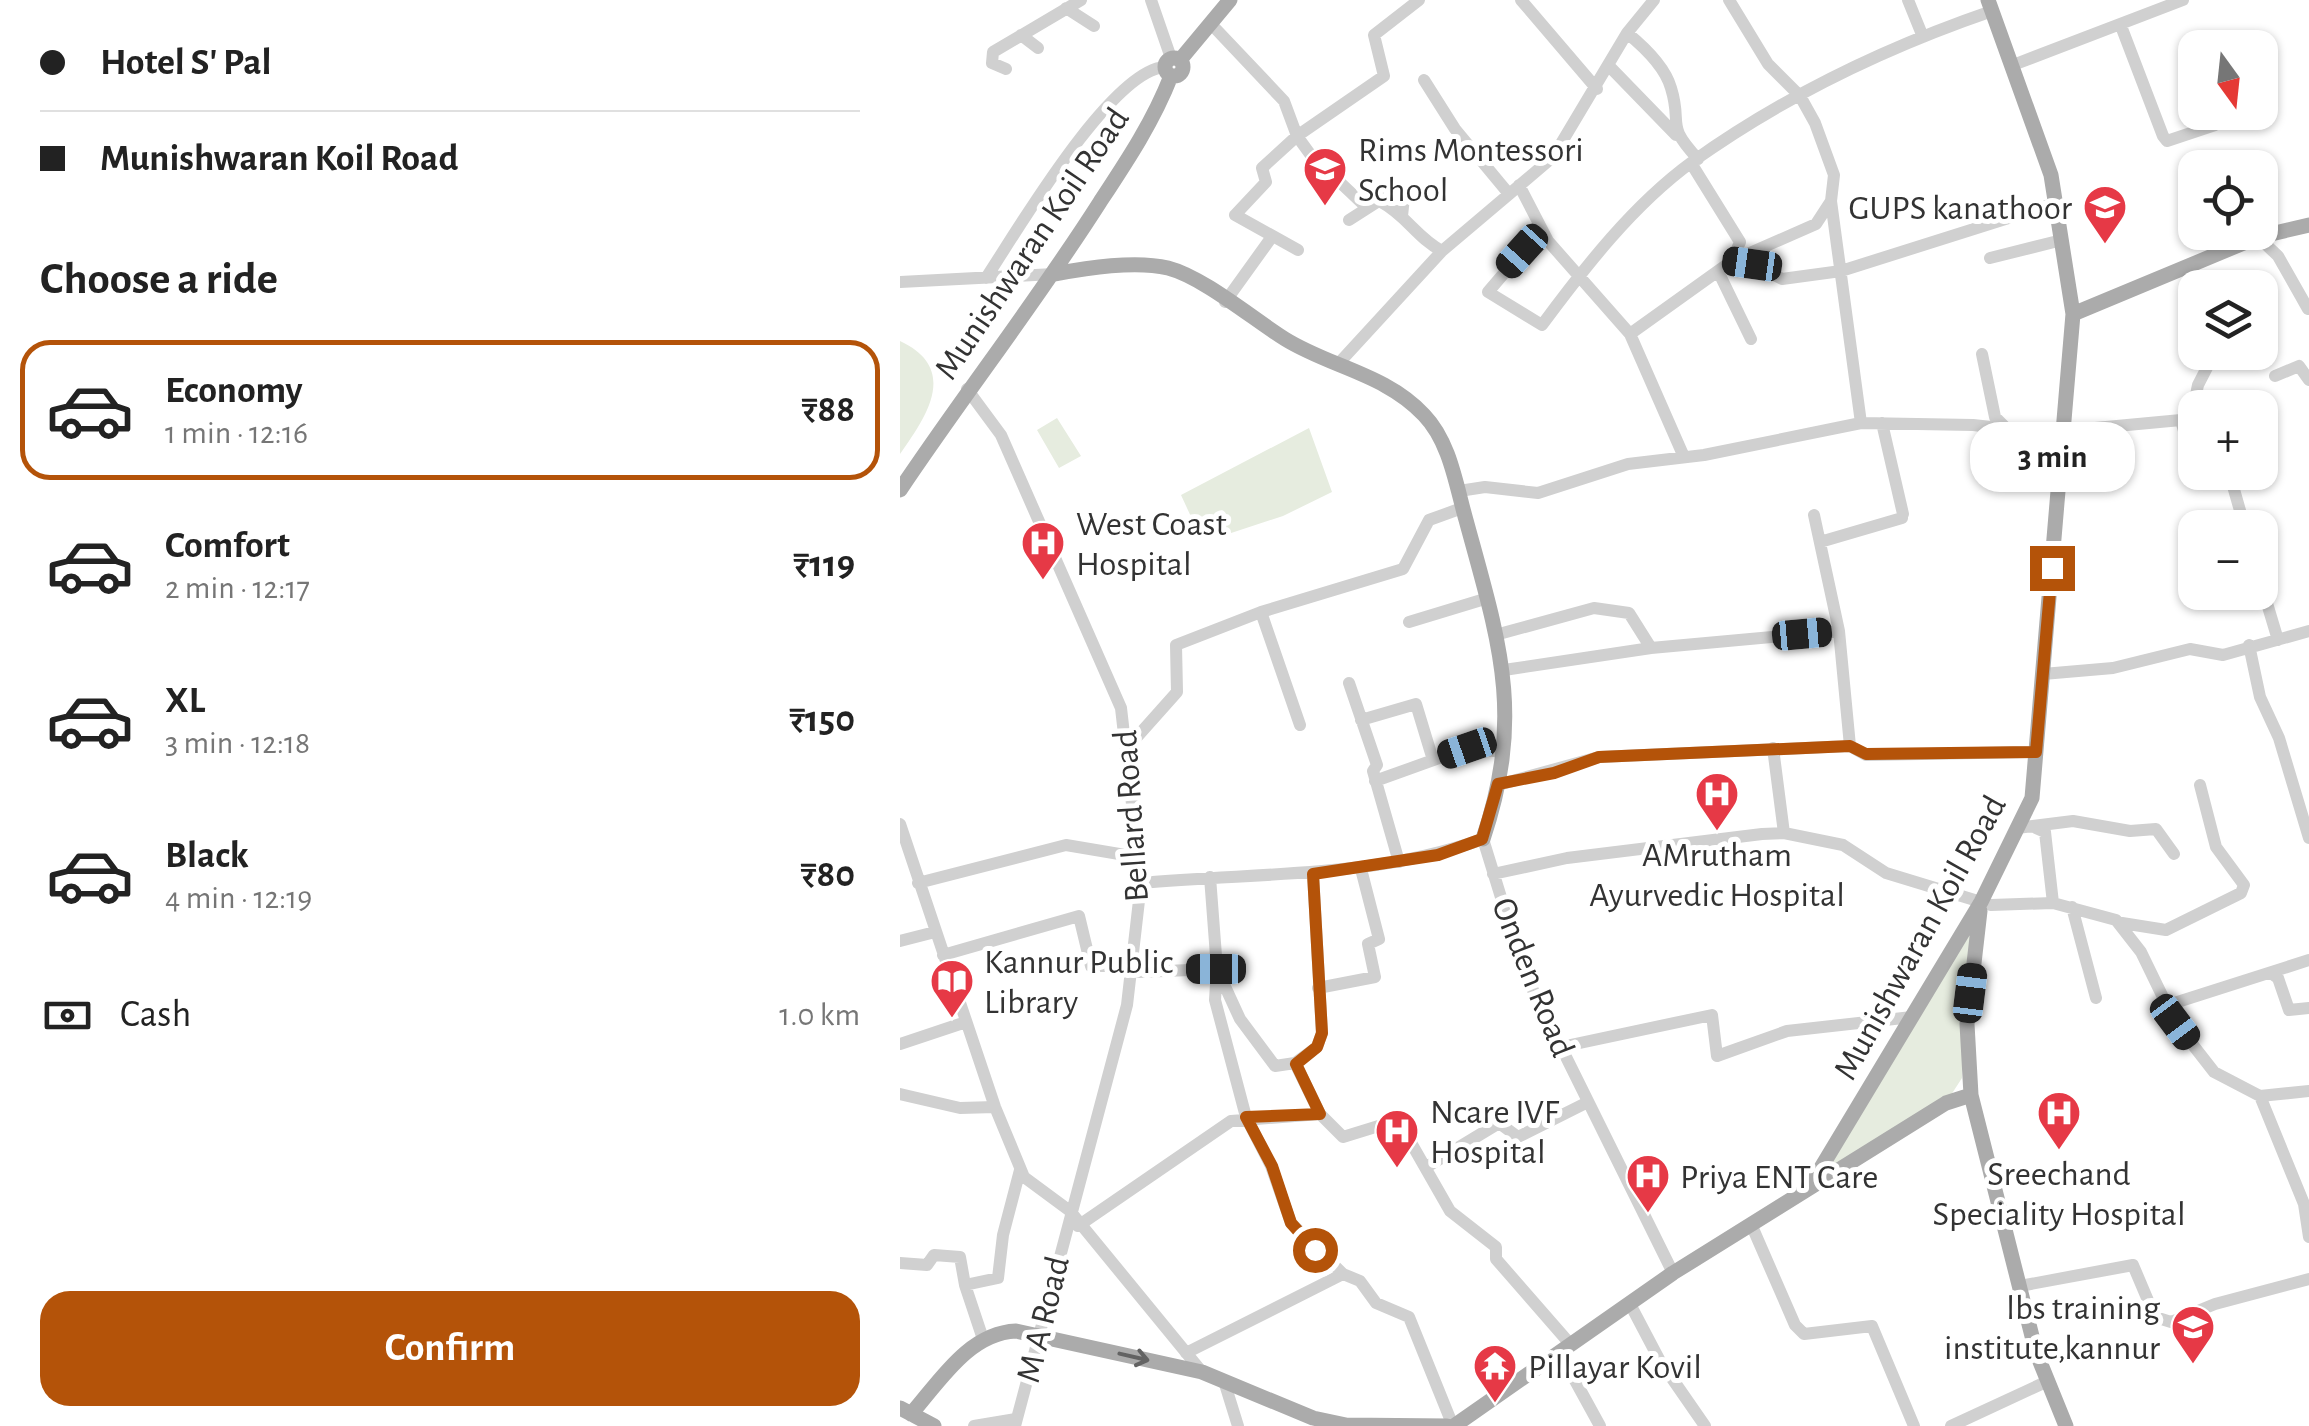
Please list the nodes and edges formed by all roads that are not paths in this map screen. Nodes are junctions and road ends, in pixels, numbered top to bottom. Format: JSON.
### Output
{"nodes":[{"id":1,"x":1081,"y":0,"type":"edge"},
{"id":2,"x":1151,"y":0,"type":"edge"},
{"id":3,"x":1230,"y":0,"type":"edge"},
{"id":4,"x":1419,"y":0,"type":"edge"},
{"id":5,"x":1521,"y":0,"type":"edge"},
{"id":6,"x":1729,"y":0,"type":"edge"},
{"id":7,"x":1908,"y":0,"type":"edge"},
{"id":8,"x":2183,"y":0,"type":"edge"},
{"id":9,"x":1649,"y":2,"type":"edge"},
{"id":10,"x":1990,"y":5,"type":"edge"},
{"id":11,"x":1066,"y":8,"type":"junction"},
{"id":12,"x":1094,"y":26,"type":"dead end"},
{"id":13,"x":1213,"y":26,"type":"junction"},
{"id":14,"x":2121,"y":26,"type":"junction"},
{"id":15,"x":1626,"y":33,"type":"junction"},
{"id":16,"x":1021,"y":35,"type":"junction"},
{"id":17,"x":1923,"y":37,"type":"junction"},
{"id":18,"x":1038,"y":48,"type":"dead end"},
{"id":19,"x":2012,"y":64,"type":"junction"},
{"id":20,"x":1172,"y":65,"type":"junction"},
{"id":21,"x":1609,"y":66,"type":"junction"},
{"id":22,"x":1006,"y":69,"type":"dead end"},
{"id":23,"x":1424,"y":80,"type":"dead end"},
{"id":24,"x":1596,"y":89,"type":"junction"},
{"id":25,"x":1800,"y":96,"type":"junction"},
{"id":26,"x":2199,"y":130,"type":"edge"},
{"id":27,"x":1296,"y":136,"type":"junction"},
{"id":28,"x":1676,"y":136,"type":"junction"},
{"id":29,"x":1694,"y":161,"type":"junction"},
{"id":30,"x":1514,"y":189,"type":"junction"},
{"id":31,"x":1831,"y":201,"type":"junction"},
{"id":32,"x":1380,"y":202,"type":"junction"},
{"id":33,"x":2056,"y":204,"type":"junction"},
{"id":34,"x":1366,"y":208,"type":"junction"},
{"id":35,"x":1402,"y":216,"type":"junction"},
{"id":36,"x":1349,"y":220,"type":"dead end"},
{"id":37,"x":2306,"y":224,"type":"edge"},
{"id":38,"x":1540,"y":231,"type":"junction"},
{"id":39,"x":2278,"y":232,"type":"edge"},
{"id":40,"x":1270,"y":238,"type":"junction"},
{"id":41,"x":2062,"y":240,"type":"junction"},
{"id":42,"x":1298,"y":250,"type":"dead end"},
{"id":43,"x":2229,"y":250,"type":"edge"},
{"id":44,"x":2272,"y":250,"type":"edge"},
{"id":45,"x":1442,"y":252,"type":"junction"},
{"id":46,"x":1990,"y":258,"type":"dead end"},
{"id":47,"x":1732,"y":261,"type":"junction"},
{"id":48,"x":2188,"y":268,"type":"joint"},
{"id":49,"x":1718,"y":271,"type":"junction"},
{"id":50,"x":1841,"y":271,"type":"junction"},
{"id":51,"x":1054,"y":274,"type":"junction"},
{"id":52,"x":1580,"y":274,"type":"junction"},
{"id":53,"x":986,"y":278,"type":"junction"},
{"id":54,"x":900,"y":282,"type":"edge"},
{"id":55,"x":1226,"y":302,"type":"junction"},
{"id":56,"x":2308,"y":309,"type":"edge"},
{"id":57,"x":2073,"y":314,"type":"junction"},
{"id":58,"x":1630,"y":334,"type":"junction"},
{"id":59,"x":1752,"y":338,"type":"dead end"},
{"id":60,"x":1982,"y":354,"type":"dead end"},
{"id":61,"x":1339,"y":363,"type":"junction"},
{"id":62,"x":2275,"y":376,"type":"dead end"},
{"id":63,"x":2309,"y":380,"type":"edge"},
{"id":64,"x":967,"y":389,"type":"junction"},
{"id":65,"x":2178,"y":420,"type":"edge"},
{"id":66,"x":1861,"y":423,"type":"junction"},
{"id":67,"x":1882,"y":423,"type":"junction"},
{"id":68,"x":2007,"y":429,"type":"junction"},
{"id":69,"x":2063,"y":431,"type":"junction"},
{"id":70,"x":2062,"y":456,"type":"junction"},
{"id":71,"x":1684,"y":457,"type":"junction"},
{"id":72,"x":900,"y":490,"type":"edge"},
{"id":73,"x":1461,"y":500,"type":"junction"},
{"id":74,"x":1814,"y":515,"type":"dead end"},
{"id":75,"x":1820,"y":542,"type":"junction"},
{"id":76,"x":1488,"y":598,"type":"junction"},
{"id":77,"x":2269,"y":610,"type":"edge"},
{"id":78,"x":1262,"y":612,"type":"junction"},
{"id":79,"x":1409,"y":622,"type":"dead end"},
{"id":80,"x":1840,"y":631,"type":"junction"},
{"id":81,"x":2309,"y":631,"type":"edge"},
{"id":82,"x":1499,"y":634,"type":"junction"},
{"id":83,"x":2278,"y":640,"type":"junction"},
{"id":84,"x":2249,"y":646,"type":"junction"},
{"id":85,"x":1652,"y":648,"type":"junction"},
{"id":86,"x":1504,"y":670,"type":"junction"},
{"id":87,"x":2043,"y":674,"type":"junction"},
{"id":88,"x":1349,"y":683,"type":"dead end"},
{"id":89,"x":1361,"y":720,"type":"junction"},
{"id":90,"x":1300,"y":726,"type":"dead end"},
{"id":91,"x":1850,"y":746,"type":"junction"},
{"id":92,"x":1128,"y":747,"type":"junction"},
{"id":93,"x":1773,"y":748,"type":"junction"},
{"id":94,"x":1503,"y":752,"type":"junction"},
{"id":95,"x":2036,"y":752,"type":"junction"},
{"id":96,"x":1433,"y":760,"type":"junction"},
{"id":97,"x":1376,"y":781,"type":"junction"},
{"id":98,"x":1498,"y":784,"type":"junction"},
{"id":99,"x":2200,"y":785,"type":"dead end"},
{"id":100,"x":900,"y":824,"type":"edge"},
{"id":101,"x":2025,"y":827,"type":"junction"},
{"id":102,"x":1784,"y":833,"type":"junction"},
{"id":103,"x":2309,"y":838,"type":"edge"},
{"id":104,"x":1482,"y":839,"type":"junction"},
{"id":105,"x":2174,"y":854,"type":"dead end"},
{"id":106,"x":1137,"y":857,"type":"junction"},
{"id":107,"x":1398,"y":862,"type":"junction"},
{"id":108,"x":1362,"y":869,"type":"junction"},
{"id":109,"x":1313,"y":874,"type":"junction"},
{"id":110,"x":1492,"y":874,"type":"junction"},
{"id":111,"x":1210,"y":877,"type":"junction"},
{"id":112,"x":918,"y":883,"type":"junction"},
{"id":113,"x":1141,"y":883,"type":"junction"},
{"id":114,"x":1980,"y":902,"type":"junction"},
{"id":115,"x":2053,"y":903,"type":"junction"},
{"id":116,"x":2072,"y":907,"type":"junction"},
{"id":117,"x":2122,"y":923,"type":"junction"},
{"id":118,"x":936,"y":932,"type":"junction"},
{"id":119,"x":900,"y":941,"type":"edge"},
{"id":120,"x":943,"y":954,"type":"junction"},
{"id":121,"x":2309,"y":960,"type":"edge"},
{"id":122,"x":1132,"y":966,"type":"junction"},
{"id":123,"x":1216,"y":969,"type":"junction"},
{"id":124,"x":2271,"y":974,"type":"junction"},
{"id":125,"x":1318,"y":988,"type":"junction"},
{"id":126,"x":2096,"y":998,"type":"dead end"},
{"id":127,"x":2165,"y":1006,"type":"junction"},
{"id":128,"x":2309,"y":1008,"type":"edge"},
{"id":129,"x":1912,"y":1017,"type":"junction"},
{"id":130,"x":966,"y":1022,"type":"junction"},
{"id":131,"x":900,"y":1044,"type":"edge"},
{"id":132,"x":1561,"y":1047,"type":"junction"},
{"id":133,"x":1296,"y":1064,"type":"junction"},
{"id":134,"x":2309,"y":1090,"type":"edge"},
{"id":135,"x":900,"y":1094,"type":"edge"},
{"id":136,"x":1971,"y":1095,"type":"junction"},
{"id":137,"x":2260,"y":1096,"type":"junction"},
{"id":138,"x":1588,"y":1102,"type":"junction"},
{"id":139,"x":995,"y":1107,"type":"junction"},
{"id":140,"x":1320,"y":1114,"type":"junction"},
{"id":141,"x":1246,"y":1117,"type":"junction"},
{"id":142,"x":1428,"y":1166,"type":"junction"},
{"id":143,"x":1020,"y":1170,"type":"junction"},
{"id":144,"x":1810,"y":1186,"type":"junction"},
{"id":145,"x":2307,"y":1203,"type":"edge"},
{"id":146,"x":1070,"y":1211,"type":"junction"},
{"id":147,"x":1751,"y":1224,"type":"junction"},
{"id":148,"x":1078,"y":1226,"type":"junction"},
{"id":149,"x":2309,"y":1237,"type":"edge"},
{"id":150,"x":900,"y":1263,"type":"edge"},
{"id":151,"x":1673,"y":1273,"type":"junction"},
{"id":152,"x":1343,"y":1274,"type":"junction"},
{"id":153,"x":2309,"y":1279,"type":"edge"},
{"id":154,"x":965,"y":1285,"type":"junction"},
{"id":155,"x":2020,"y":1286,"type":"junction"},
{"id":156,"x":1630,"y":1304,"type":"junction"},
{"id":157,"x":1039,"y":1334,"type":"junction"},
{"id":158,"x":982,"y":1338,"type":"junction"},
{"id":159,"x":1566,"y":1349,"type":"junction"},
{"id":160,"x":1186,"y":1353,"type":"junction"},
{"id":161,"x":1202,"y":1372,"type":"junction"},
{"id":162,"x":1224,"y":1381,"type":"junction"},
{"id":163,"x":2048,"y":1381,"type":"junction"},
{"id":164,"x":905,"y":1411,"type":"edge"},
{"id":165,"x":1015,"y":1423,"type":"edge"},
{"id":166,"x":934,"y":1426,"type":"edge"},
{"id":167,"x":974,"y":1426,"type":"edge"},
{"id":168,"x":1238,"y":1426,"type":"edge"},
{"id":169,"x":1451,"y":1426,"type":"edge"},
{"id":170,"x":1600,"y":1426,"type":"edge"},
{"id":171,"x":1705,"y":1426,"type":"edge"},
{"id":172,"x":1914,"y":1426,"type":"edge"},
{"id":173,"x":1950,"y":1426,"type":"edge"},
{"id":174,"x":2066,"y":1426,"type":"edge"}],
"edges":[{"from":1,"to":11,"type":"street"},
{"from":2,"to":20,"type":"street"},
{"from":3,"to":13,"type":"main road","name":"Munishwaran Koil Road"},
{"from":4,"to":27,"type":"street"},
{"from":5,"to":24,"type":"street"},
{"from":6,"to":25,"type":"street"},
{"from":7,"to":17,"type":"street"},
{"from":8,"to":14,"type":"street"},
{"from":9,"to":15,"type":"street"},
{"from":10,"to":17,"type":"street"},
{"from":10,"to":19,"type":"main road","name":"Munishwaran Koil Road"},
{"from":11,"to":12,"type":"street"},
{"from":11,"to":16,"type":"street"},
{"from":13,"to":20,"type":"main road","name":"Munishwaran Koil Road"},
{"from":13,"to":27,"type":"street"},
{"from":14,"to":19,"type":"street"},
{"from":14,"to":26,"type":"street"},
{"from":15,"to":21,"type":"street"},
{"from":15,"to":28,"type":"street"},
{"from":16,"to":18,"type":"street"},
{"from":16,"to":22,"type":"street"},
{"from":17,"to":25,"type":"street"},
{"from":19,"to":33,"type":"main road","name":"Munishwaran Koil Road"},
{"from":20,"to":51,"type":"main road","name":"Munishwaran Koil Road"},
{"from":20,"to":53,"type":"street"},
{"from":21,"to":24,"type":"street"},
{"from":21,"to":28,"type":"street"},
{"from":23,"to":30,"type":"street"},
{"from":24,"to":30,"type":"street"},
{"from":25,"to":29,"type":"street"},
{"from":25,"to":31,"type":"street"},
{"from":27,"to":34,"type":"street"},
{"from":27,"to":40,"type":"street"},
{"from":28,"to":29,"type":"street"},
{"from":29,"to":47,"type":"street"},
{"from":29,"to":52,"type":"street"},
{"from":30,"to":38,"type":"street"},
{"from":30,"to":45,"type":"street"},
{"from":31,"to":47,"type":"street"},
{"from":31,"to":50,"type":"street"},
{"from":32,"to":34,"type":"street"},
{"from":32,"to":35,"type":"street"},
{"from":32,"to":35,"type":"street"},
{"from":33,"to":41,"type":"main road","name":"Munishwaran Koil Road"},
{"from":33,"to":50,"type":"street"},
{"from":34,"to":36,"type":"street"},
{"from":35,"to":45,"type":"street"},
{"from":37,"to":39,"type":"main road"},
{"from":38,"to":52,"type":"street"},
{"from":38,"to":52,"type":"street"},
{"from":40,"to":42,"type":"street"},
{"from":40,"to":55,"type":"street"},
{"from":41,"to":46,"type":"street"},
{"from":41,"to":57,"type":"main road","name":"Munishwaran Koil Road"},
{"from":43,"to":48,"type":"main road"},
{"from":44,"to":56,"type":"street"},
{"from":45,"to":61,"type":"street"},
{"from":47,"to":49,"type":"street"},
{"from":47,"to":50,"type":"street"},
{"from":48,"to":57,"type":"main road"},
{"from":49,"to":58,"type":"street"},
{"from":49,"to":59,"type":"street"},
{"from":50,"to":66,"type":"street"},
{"from":51,"to":53,"type":"street"},
{"from":51,"to":55,"type":"main road"},
{"from":51,"to":64,"type":"main road","name":"Munishwaran Koil Road"},
{"from":52,"to":58,"type":"street"},
{"from":53,"to":54,"type":"street"},
{"from":55,"to":61,"type":"main road"},
{"from":57,"to":69,"type":"main road","name":"Munishwaran Koil Road"},
{"from":58,"to":71,"type":"street"},
{"from":60,"to":68,"type":"street"},
{"from":61,"to":73,"type":"main road"},
{"from":62,"to":63,"type":"street"},
{"from":64,"to":72,"type":"main road","name":"Munishwaran Koil Road"},
{"from":64,"to":92,"type":"street","name":"Bellard Road"},
{"from":65,"to":69,"type":"street"},
{"from":66,"to":67,"type":"street"},
{"from":66,"to":71,"type":"street"},
{"from":67,"to":68,"type":"street"},
{"from":67,"to":75,"type":"street"},
{"from":68,"to":70,"type":"street"},
{"from":69,"to":70,"type":"main road","name":"Munishwaran Koil Road"},
{"from":70,"to":87,"type":"main road","name":"Munishwaran Koil Road"},
{"from":71,"to":73,"type":"street"},
{"from":73,"to":76,"type":"main road"},
{"from":73,"to":78,"type":"street"},
{"from":74,"to":75,"type":"street"},
{"from":75,"to":80,"type":"street"},
{"from":76,"to":79,"type":"street"},
{"from":76,"to":82,"type":"main road"},
{"from":77,"to":83,"type":"street"},
{"from":78,"to":90,"type":"street"},
{"from":78,"to":92,"type":"street"},
{"from":80,"to":85,"type":"street"},
{"from":80,"to":91,"type":"street"},
{"from":81,"to":83,"type":"street"},
{"from":82,"to":85,"type":"street"},
{"from":82,"to":86,"type":"main road"},
{"from":83,"to":84,"type":"street"},
{"from":84,"to":87,"type":"street"},
{"from":84,"to":103,"type":"street"},
{"from":85,"to":86,"type":"street"},
{"from":86,"to":94,"type":"main road"},
{"from":87,"to":95,"type":"main road","name":"Munishwaran Koil Road"},
{"from":88,"to":89,"type":"street"},
{"from":89,"to":96,"type":"street"},
{"from":89,"to":97,"type":"street"},
{"from":91,"to":93,"type":"street"},
{"from":91,"to":95,"type":"street"},
{"from":92,"to":106,"type":"street","name":"Bellard Road"},
{"from":93,"to":98,"type":"street"},
{"from":93,"to":102,"type":"street"},
{"from":94,"to":96,"type":"street"},
{"from":94,"to":98,"type":"main road"},
{"from":95,"to":101,"type":"main road","name":"Munishwaran Koil Road"},
{"from":96,"to":97,"type":"street"},
{"from":97,"to":107,"type":"street"},
{"from":98,"to":104,"type":"main road"},
{"from":99,"to":117,"type":"street"},
{"from":100,"to":112,"type":"street"},
{"from":101,"to":105,"type":"street"},
{"from":101,"to":114,"type":"main road","name":"Munishwaran Koil Road"},
{"from":101,"to":115,"type":"street"},
{"from":102,"to":110,"type":"street"},
{"from":102,"to":114,"type":"street"},
{"from":104,"to":107,"type":"street"},
{"from":104,"to":110,"type":"street","name":"Onden Road"},
{"from":106,"to":112,"type":"street"},
{"from":106,"to":113,"type":"street","name":"Bellard Road"},
{"from":107,"to":108,"type":"street"},
{"from":108,"to":109,"type":"street"},
{"from":108,"to":125,"type":"street"},
{"from":109,"to":111,"type":"street"},
{"from":109,"to":125,"type":"street"},
{"from":110,"to":132,"type":"street","name":"Onden Road"},
{"from":111,"to":113,"type":"street"},
{"from":111,"to":123,"type":"street"},
{"from":112,"to":118,"type":"street"},
{"from":113,"to":122,"type":"street","name":"Bellard Road"},
{"from":114,"to":115,"type":"street"},
{"from":114,"to":129,"type":"main road","name":"Munishwaran Koil Road"},
{"from":114,"to":136,"type":"main road"},
{"from":115,"to":116,"type":"street"},
{"from":116,"to":117,"type":"street"},
{"from":116,"to":126,"type":"street"},
{"from":117,"to":127,"type":"street"},
{"from":118,"to":119,"type":"street"},
{"from":118,"to":120,"type":"street"},
{"from":120,"to":122,"type":"street"},
{"from":120,"to":130,"type":"street"},
{"from":121,"to":124,"type":"street"},
{"from":122,"to":123,"type":"street"},
{"from":122,"to":146,"type":"street","name":"Bellard Road"},
{"from":123,"to":133,"type":"street"},
{"from":123,"to":141,"type":"street"},
{"from":124,"to":127,"type":"street"},
{"from":124,"to":128,"type":"street"},
{"from":125,"to":133,"type":"street"},
{"from":127,"to":137,"type":"street"},
{"from":129,"to":132,"type":"street"},
{"from":129,"to":144,"type":"main road","name":"Munishwaran Koil Road"},
{"from":130,"to":131,"type":"street"},
{"from":130,"to":139,"type":"street"},
{"from":132,"to":138,"type":"street","name":"Onden Road"},
{"from":133,"to":140,"type":"street"},
{"from":134,"to":137,"type":"street"},
{"from":135,"to":139,"type":"street"},
{"from":136,"to":144,"type":"main road"},
{"from":136,"to":155,"type":"main road"},
{"from":137,"to":145,"type":"street"},
{"from":138,"to":142,"type":"street"},
{"from":138,"to":151,"type":"street","name":"Onden Road"},
{"from":139,"to":143,"type":"street"},
{"from":140,"to":141,"type":"street"},
{"from":140,"to":142,"type":"street"},
{"from":141,"to":148,"type":"street"},
{"from":141,"to":152,"type":"street"},
{"from":142,"to":159,"type":"street"},
{"from":143,"to":146,"type":"street"},
{"from":143,"to":154,"type":"street"},
{"from":144,"to":147,"type":"main road"},
{"from":145,"to":149,"type":"street"},
{"from":146,"to":148,"type":"street"},
{"from":146,"to":157,"type":"street","name":"M A Road"},
{"from":147,"to":151,"type":"main road"},
{"from":147,"to":172,"type":"street"},
{"from":148,"to":160,"type":"street"},
{"from":150,"to":154,"type":"street"},
{"from":151,"to":156,"type":"main road"},
{"from":152,"to":160,"type":"street"},
{"from":152,"to":169,"type":"street"},
{"from":153,"to":155,"type":"street"},
{"from":154,"to":158,"type":"street"},
{"from":155,"to":163,"type":"main road"},
{"from":156,"to":159,"type":"main road"},
{"from":156,"to":171,"type":"street"},
{"from":157,"to":158,"type":"main road"},
{"from":157,"to":161,"type":"main road","one_way":true},
{"from":157,"to":165,"type":"street","name":"M A Road"},
{"from":158,"to":164,"type":"main road"},
{"from":159,"to":169,"type":"main road"},
{"from":159,"to":170,"type":"street"},
{"from":160,"to":161,"type":"street"},
{"from":161,"to":162,"type":"main road"},
{"from":162,"to":168,"type":"street"},
{"from":162,"to":169,"type":"main road"},
{"from":163,"to":173,"type":"street"},
{"from":163,"to":174,"type":"main road"},
{"from":164,"to":166,"type":"main road"},
{"from":165,"to":167,"type":"street"}]}
